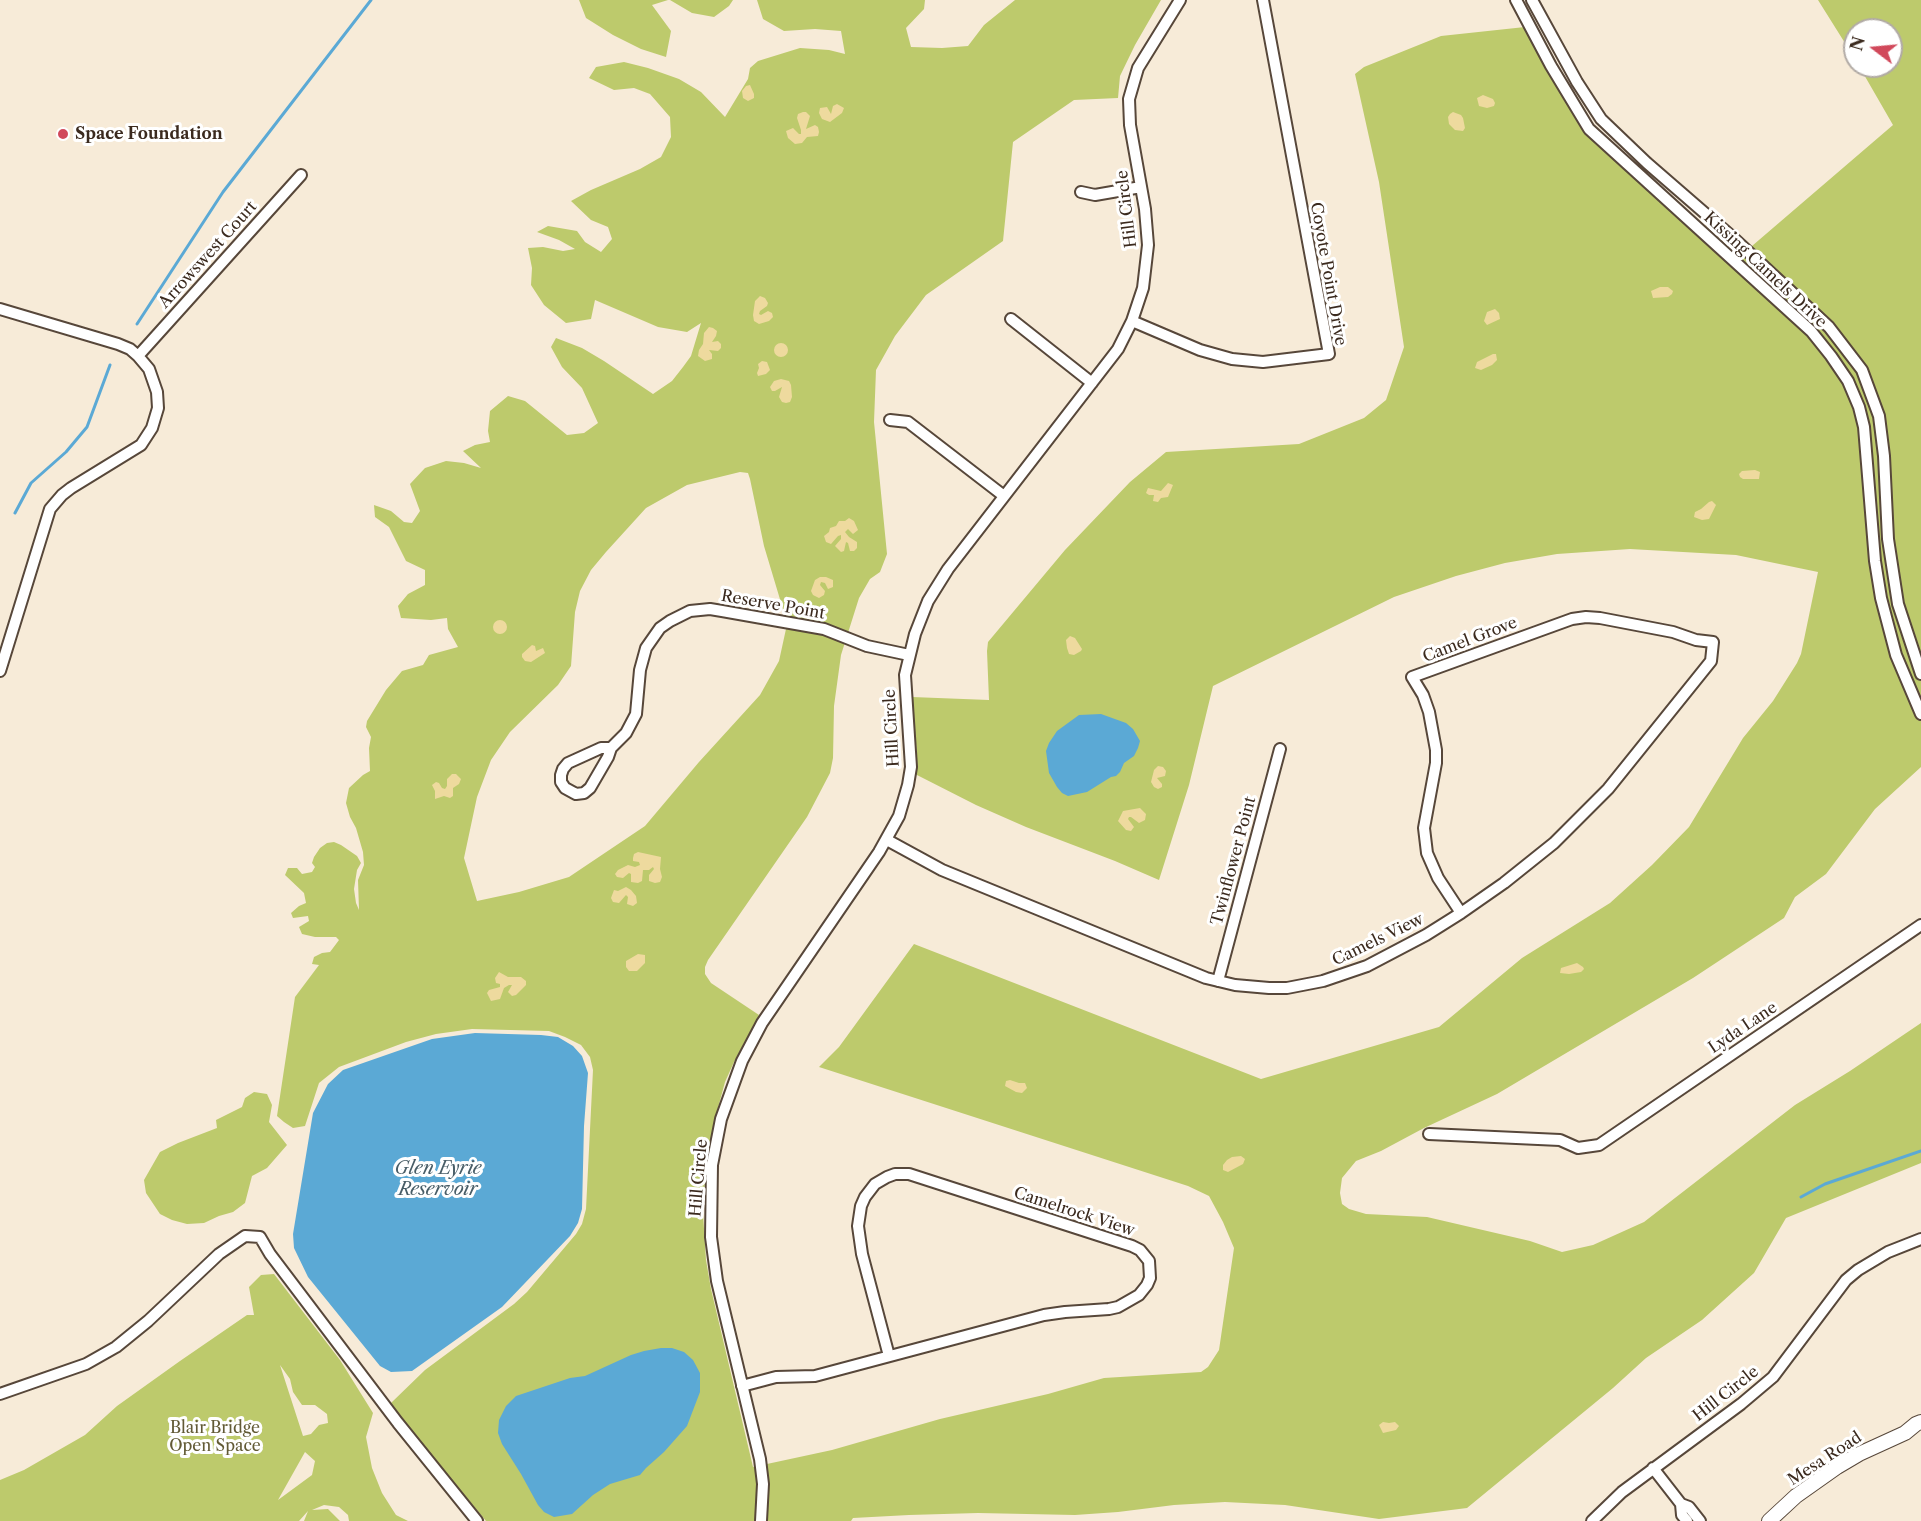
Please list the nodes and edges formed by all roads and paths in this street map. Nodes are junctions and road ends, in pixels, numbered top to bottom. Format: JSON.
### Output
{"nodes":[{"id":1,"x":1180,"y":0,"type":"edge"},
{"id":2,"x":1263,"y":0,"type":"edge"},
{"id":3,"x":1516,"y":0,"type":"edge"},
{"id":4,"x":1532,"y":0,"type":"edge"},
{"id":5,"x":301,"y":176,"type":"dead end"},
{"id":6,"x":1141,"y":187,"type":"junction"},
{"id":7,"x":1081,"y":192,"type":"dead end"},
{"id":8,"x":0,"y":309,"type":"edge"},
{"id":9,"x":1011,"y":319,"type":"dead end"},
{"id":10,"x":1132,"y":321,"type":"junction"},
{"id":11,"x":138,"y":356,"type":"junction"},
{"id":12,"x":1092,"y":383,"type":"junction"},
{"id":13,"x":890,"y":420,"type":"dead end"},
{"id":14,"x":1004,"y":496,"type":"junction"},
{"id":15,"x":1713,"y":642,"type":"joint"},
{"id":16,"x":909,"y":655,"type":"junction"},
{"id":17,"x":0,"y":671,"type":"edge"},
{"id":18,"x":1921,"y":674,"type":"edge"},
{"id":19,"x":1921,"y":714,"type":"edge"},
{"id":20,"x":611,"y":748,"type":"junction"},
{"id":21,"x":1280,"y":749,"type":"dead end"},
{"id":22,"x":887,"y":840,"type":"junction"},
{"id":23,"x":1461,"y":913,"type":"junction"},
{"id":24,"x":1921,"y":925,"type":"edge"},
{"id":25,"x":1218,"y":981,"type":"junction"},
{"id":26,"x":1429,"y":1134,"type":"dead end"},
{"id":27,"x":1921,"y":1239,"type":"edge"},
{"id":28,"x":889,"y":1356,"type":"junction"},
{"id":29,"x":742,"y":1386,"type":"junction"},
{"id":30,"x":0,"y":1394,"type":"edge"},
{"id":31,"x":1921,"y":1422,"type":"edge"},
{"id":32,"x":1921,"y":1432,"type":"edge"},
{"id":33,"x":1905,"y":1433,"type":"junction"},
{"id":34,"x":1653,"y":1468,"type":"junction"},
{"id":35,"x":1681,"y":1504,"type":"junction"},
{"id":36,"x":477,"y":1521,"type":"edge"},
{"id":37,"x":761,"y":1521,"type":"edge"},
{"id":38,"x":1592,"y":1521,"type":"edge"},
{"id":39,"x":1687,"y":1521,"type":"edge"},
{"id":40,"x":1700,"y":1521,"type":"edge"},
{"id":41,"x":1769,"y":1521,"type":"edge"}],
"edges":[{"from":1,"to":6,"type":"street","name":"Hill Circle"},
{"from":2,"to":10,"type":"street","name":"Coyote Point Drive"},
{"from":3,"to":19,"type":"street","name":"Kissing Camels Drive"},
{"from":4,"to":18,"type":"street","name":"Kissing Camels Drive"},
{"from":5,"to":11,"type":"street","name":"Arrowswest Court"},
{"from":6,"to":7,"type":"street"},
{"from":6,"to":10,"type":"street","name":"Hill Circle"},
{"from":8,"to":11,"type":"street"},
{"from":9,"to":12,"type":"street"},
{"from":10,"to":12,"type":"street","name":"Hill Circle"},
{"from":11,"to":17,"type":"street"},
{"from":12,"to":14,"type":"street","name":"Hill Circle"},
{"from":13,"to":14,"type":"street"},
{"from":14,"to":16,"type":"street","name":"Hill Circle"},
{"from":15,"to":23,"type":"street","name":"Camels View"},
{"from":15,"to":23,"type":"street","name":"Camel Grove"},
{"from":16,"to":20,"type":"street","name":"Reserve Point"},
{"from":16,"to":22,"type":"street","name":"Hill Circle"},
{"from":20,"to":20,"type":"street","name":"Reserve Point"},
{"from":21,"to":25,"type":"street","name":"Twinflower Point"},
{"from":22,"to":25,"type":"street","name":"Camels View"},
{"from":22,"to":29,"type":"street","name":"Hill Circle"},
{"from":23,"to":25,"type":"street","name":"Camels View"},
{"from":24,"to":26,"type":"street","name":"Lyda Lane"},
{"from":27,"to":34,"type":"street","name":"Hill Circle"},
{"from":28,"to":28,"type":"street","name":"Camelrock View"},
{"from":28,"to":29,"type":"street","name":"Camelrock View"},
{"from":29,"to":37,"type":"street","name":"Hill Circle"},
{"from":30,"to":36,"type":"street"},
{"from":31,"to":33,"type":"main road","name":"Mesa Road"},
{"from":32,"to":33,"type":"main road","name":"Mesa Road"},
{"from":33,"to":41,"type":"main road","name":"Mesa Road"},
{"from":34,"to":35,"type":"street"},
{"from":34,"to":38,"type":"street","name":"Hill Circle"},
{"from":35,"to":39,"type":"street"},
{"from":35,"to":40,"type":"street"}]}
